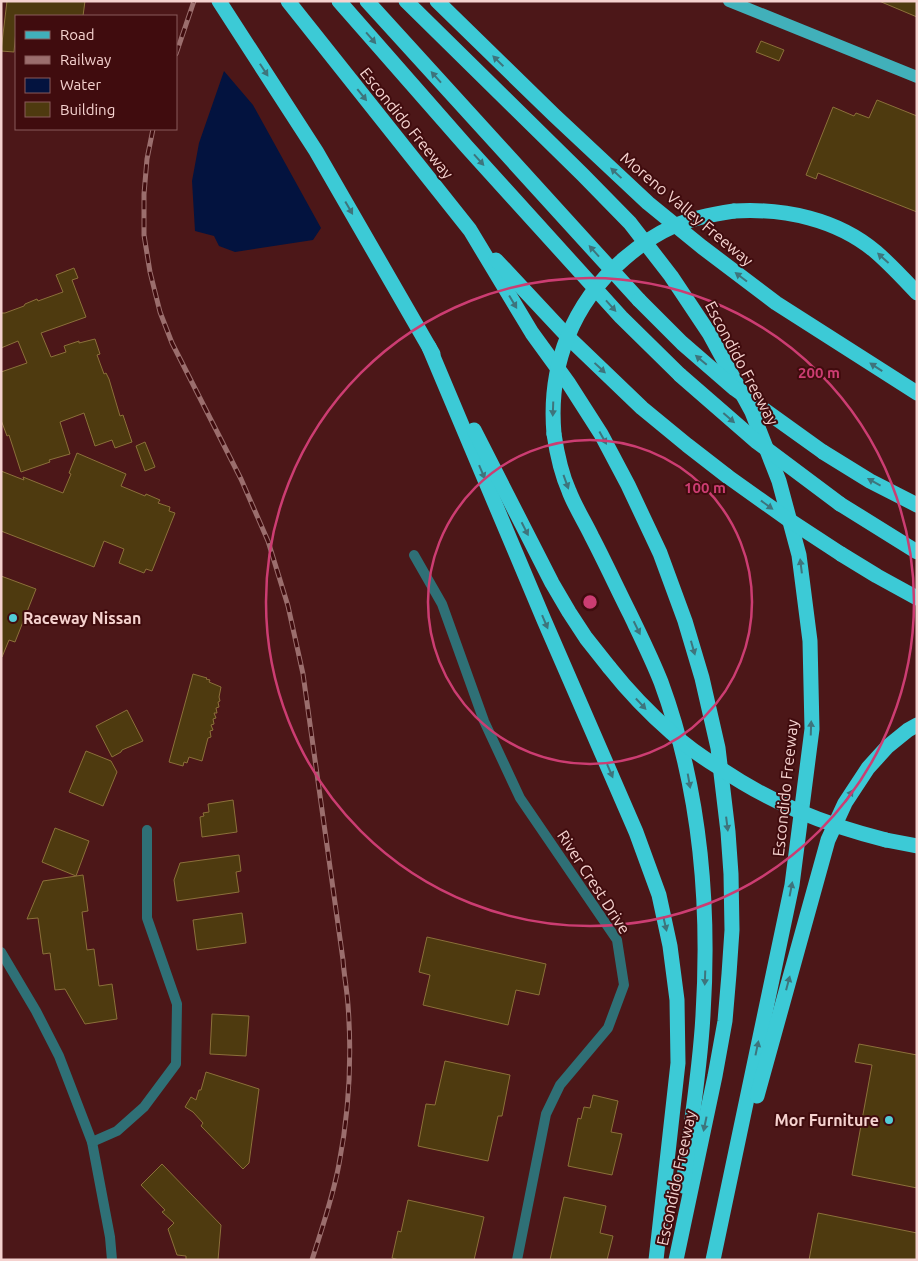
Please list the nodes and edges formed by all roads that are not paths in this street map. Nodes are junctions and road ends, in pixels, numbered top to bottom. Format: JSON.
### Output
{"nodes":[{"id":1,"x":219,"y":1,"type":"edge"},
{"id":2,"x":288,"y":1,"type":"edge"},
{"id":3,"x":339,"y":1,"type":"edge"},
{"id":4,"x":367,"y":1,"type":"edge"},
{"id":5,"x":406,"y":1,"type":"edge"},
{"id":6,"x":437,"y":1,"type":"edge"},
{"id":7,"x":729,"y":1,"type":"edge"},
{"id":8,"x":917,"y":77,"type":"edge"},
{"id":9,"x":470,"y":230,"type":"junction"},
{"id":10,"x":917,"y":293,"type":"edge"},
{"id":11,"x":429,"y":347,"type":"junction"},
{"id":12,"x":917,"y":393,"type":"edge"},
{"id":13,"x":917,"y":505,"type":"edge"},
{"id":14,"x":917,"y":552,"type":"edge"},
{"id":15,"x":414,"y":555,"type":"dead end"},
{"id":16,"x":917,"y":598,"type":"edge"},
{"id":17,"x":917,"y":725,"type":"edge"},
{"id":18,"x":147,"y":830,"type":"dead end"},
{"id":19,"x":917,"y":846,"type":"edge"},
{"id":20,"x":1,"y":952,"type":"edge"},
{"id":21,"x":92,"y":1142,"type":"junction"},
{"id":22,"x":714,"y":1255,"type":"edge"},
{"id":23,"x":112,"y":1260,"type":"edge"},
{"id":24,"x":518,"y":1260,"type":"edge"},
{"id":25,"x":656,"y":1260,"type":"edge"},
{"id":26,"x":675,"y":1260,"type":"edge"}],
"edges":[{"from":1,"to":11,"type":"highway","one_way":true},
{"from":2,"to":9,"type":"highway","name":"Escondido Freeway","one_way":true},
{"from":3,"to":14,"type":"highway","one_way":true,"bridge":true},
{"from":13,"to":4,"type":"highway","one_way":true,"bridge":true},
{"from":22,"to":5,"type":"highway","name":"Escondido Freeway","one_way":true},
{"from":12,"to":6,"type":"highway","name":"Moreno Valley Freeway","one_way":true},
{"from":7,"to":8,"type":"main road"},
{"from":9,"to":16,"type":"highway","one_way":true,"bridge":true},
{"from":9,"to":26,"type":"highway","name":"Escondido Freeway","one_way":true},
{"from":10,"to":26,"type":"highway","one_way":true,"bridge":true},
{"from":11,"to":19,"type":"highway","one_way":true,"bridge":true},
{"from":11,"to":25,"type":"highway","one_way":true},
{"from":15,"to":24,"type":"street","name":"River Crest Drive"},
{"from":22,"to":17,"type":"highway","one_way":true},
{"from":18,"to":21,"type":"street"},
{"from":20,"to":21,"type":"street"},
{"from":21,"to":23,"type":"street"}]}
